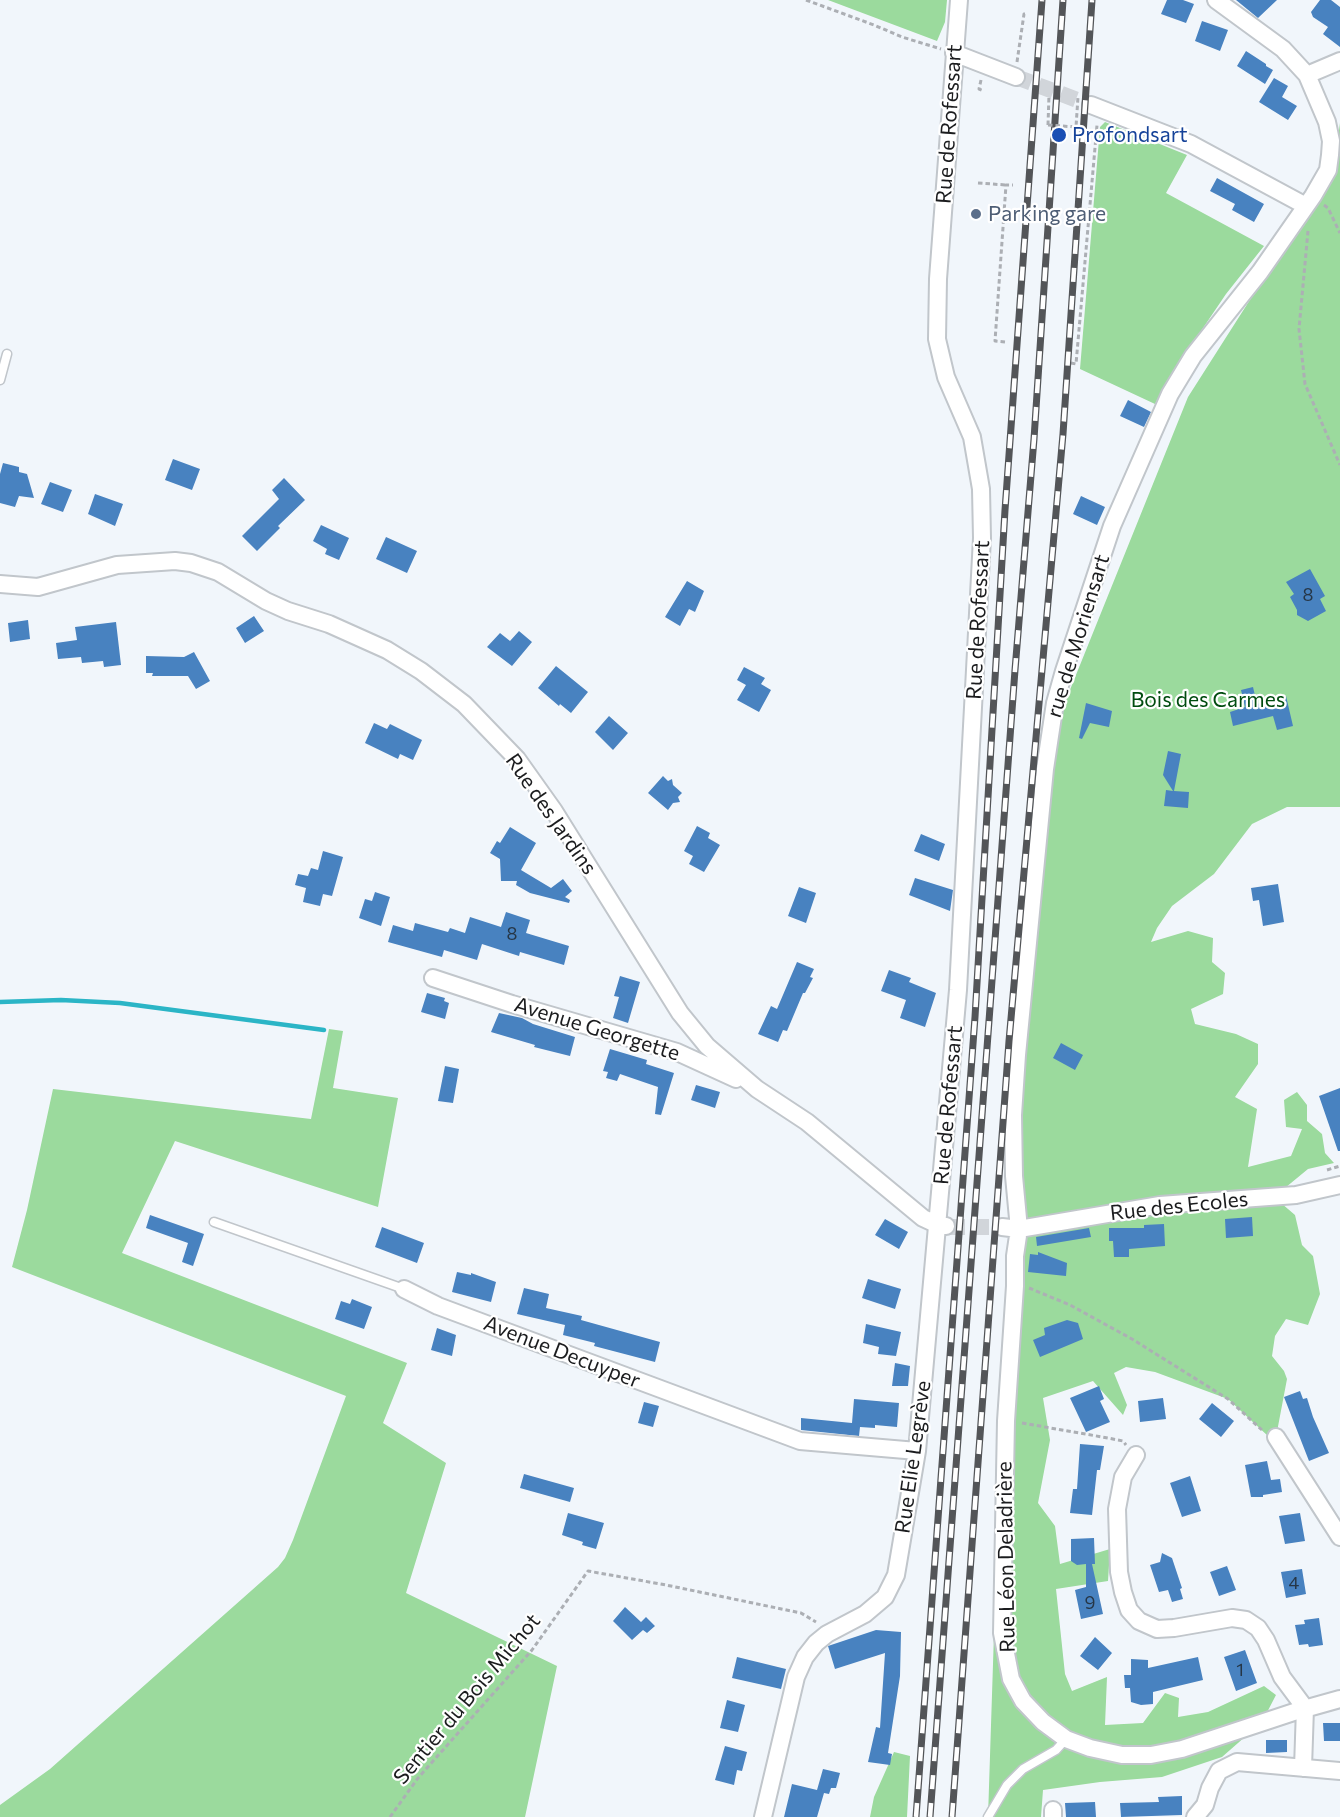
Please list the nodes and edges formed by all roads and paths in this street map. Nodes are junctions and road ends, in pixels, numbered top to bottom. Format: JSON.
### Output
{"nodes":[{"id":1,"x":806,"y":0,"type":"edge"},
{"id":2,"x":959,"y":0,"type":"edge"},
{"id":3,"x":1216,"y":0,"type":"edge"},
{"id":4,"x":1028,"y":14,"type":"dead end"},
{"id":5,"x":954,"y":53,"type":"junction"},
{"id":6,"x":1340,"y":61,"type":"edge"},
{"id":7,"x":1016,"y":70,"type":"joint"},
{"id":8,"x":1306,"y":75,"type":"junction"},
{"id":9,"x":1049,"y":95,"type":"dead end"},
{"id":10,"x":1089,"y":103,"type":"junction"},
{"id":11,"x":978,"y":183,"type":"dead end"},
{"id":12,"x":1006,"y":184,"type":"junction"},
{"id":13,"x":1012,"y":185,"type":"dead end"},
{"id":14,"x":1310,"y":201,"type":"junction"},
{"id":15,"x":1340,"y":233,"type":"edge"},
{"id":16,"x":1005,"y":342,"type":"dead end"},
{"id":17,"x":7,"y":354,"type":"dead end"},
{"id":18,"x":1071,"y":363,"type":"dead end"},
{"id":19,"x":0,"y":380,"type":"edge"},
{"id":20,"x":1340,"y":465,"type":"edge"},
{"id":21,"x":0,"y":584,"type":"edge"},
{"id":22,"x":433,"y":978,"type":"dead end"},
{"id":23,"x":757,"y":1089,"type":"junction"},
{"id":24,"x":1340,"y":1185,"type":"edge"},
{"id":25,"x":214,"y":1222,"type":"dead end"},
{"id":26,"x":944,"y":1226,"type":"junction"},
{"id":27,"x":1002,"y":1227,"type":"tunnel mouth"},
{"id":28,"x":1019,"y":1229,"type":"junction"},
{"id":29,"x":935,"y":1246,"type":"joint"},
{"id":30,"x":1015,"y":1286,"type":"junction"},
{"id":31,"x":404,"y":1289,"type":"joint"},
{"id":32,"x":1006,"y":1421,"type":"junction"},
{"id":33,"x":1276,"y":1437,"type":"joint"},
{"id":34,"x":1108,"y":1438,"type":"dead end"},
{"id":35,"x":917,"y":1451,"type":"junction"},
{"id":36,"x":1136,"y":1455,"type":"dead end"},
{"id":37,"x":1340,"y":1537,"type":"edge"},
{"id":38,"x":827,"y":1634,"type":"junction"},
{"id":39,"x":1340,"y":1699,"type":"edge"},
{"id":40,"x":1305,"y":1708,"type":"junction"},
{"id":41,"x":1066,"y":1739,"type":"junction"},
{"id":42,"x":1303,"y":1768,"type":"junction"},
{"id":43,"x":1340,"y":1770,"type":"edge"},
{"id":44,"x":390,"y":1817,"type":"edge"},
{"id":45,"x":763,"y":1817,"type":"edge"},
{"id":46,"x":988,"y":1817,"type":"edge"},
{"id":47,"x":1195,"y":1817,"type":"edge"}],
"edges":[{"from":1,"to":5,"type":"path"},
{"from":2,"to":5,"type":"street","name":"Rue de Rofessart"},
{"from":3,"to":8,"type":"street"},
{"from":4,"to":7,"type":"path"},
{"from":5,"to":7,"type":"street"},
{"from":5,"to":26,"type":"street","name":"Rue de Rofessart"},
{"from":6,"to":8,"type":"street"},
{"from":8,"to":14,"type":"street"},
{"from":9,"to":10,"type":"path","bridge":true},
{"from":10,"to":14,"type":"street"},
{"from":10,"to":18,"type":"path"},
{"from":11,"to":12,"type":"path"},
{"from":12,"to":13,"type":"path"},
{"from":12,"to":16,"type":"path"},
{"from":14,"to":15,"type":"path"},
{"from":14,"to":20,"type":"path"},
{"from":14,"to":28,"type":"street","name":"rue de Moriensart"},
{"from":17,"to":19,"type":"lane"},
{"from":21,"to":23,"type":"street","name":"Rue des Jardins"},
{"from":22,"to":23,"type":"street","name":"Avenue Georgette"},
{"from":23,"to":26,"type":"street","name":"Rue des Jardins"},
{"from":24,"to":28,"type":"street","name":"Rue des Ecoles"},
{"from":25,"to":31,"type":"lane","name":"Avenue Decuyper"},
{"from":26,"to":29,"type":"street","name":"Rue de Rofessart"},
{"from":27,"to":28,"type":"street"},
{"from":28,"to":30,"type":"street","name":"Rue Léon Deladrière"},
{"from":29,"to":35,"type":"street","name":"Rue Elie Legrève"},
{"from":30,"to":32,"type":"street","name":"Rue Léon Deladrière"},
{"from":30,"to":33,"type":"path"},
{"from":31,"to":35,"type":"street","name":"Avenue Decuyper"},
{"from":32,"to":34,"type":"path"},
{"from":32,"to":41,"type":"street","name":"Rue Léon Deladrière"},
{"from":33,"to":37,"type":"street"},
{"from":35,"to":38,"type":"street","name":"Rue Elie Legrève"},
{"from":36,"to":40,"type":"street"},
{"from":38,"to":44,"type":"path","name":"Sentier du Bois Michot"},
{"from":38,"to":45,"type":"street","name":"Rue Elie Legrève"},
{"from":39,"to":40,"type":"street","name":"Rue Léon Deladrière"},
{"from":40,"to":41,"type":"street","name":"Rue Léon Deladrière"},
{"from":40,"to":42,"type":"street"},
{"from":41,"to":46,"type":"lane"},
{"from":42,"to":43,"type":"street"},
{"from":42,"to":47,"type":"street"}]}
